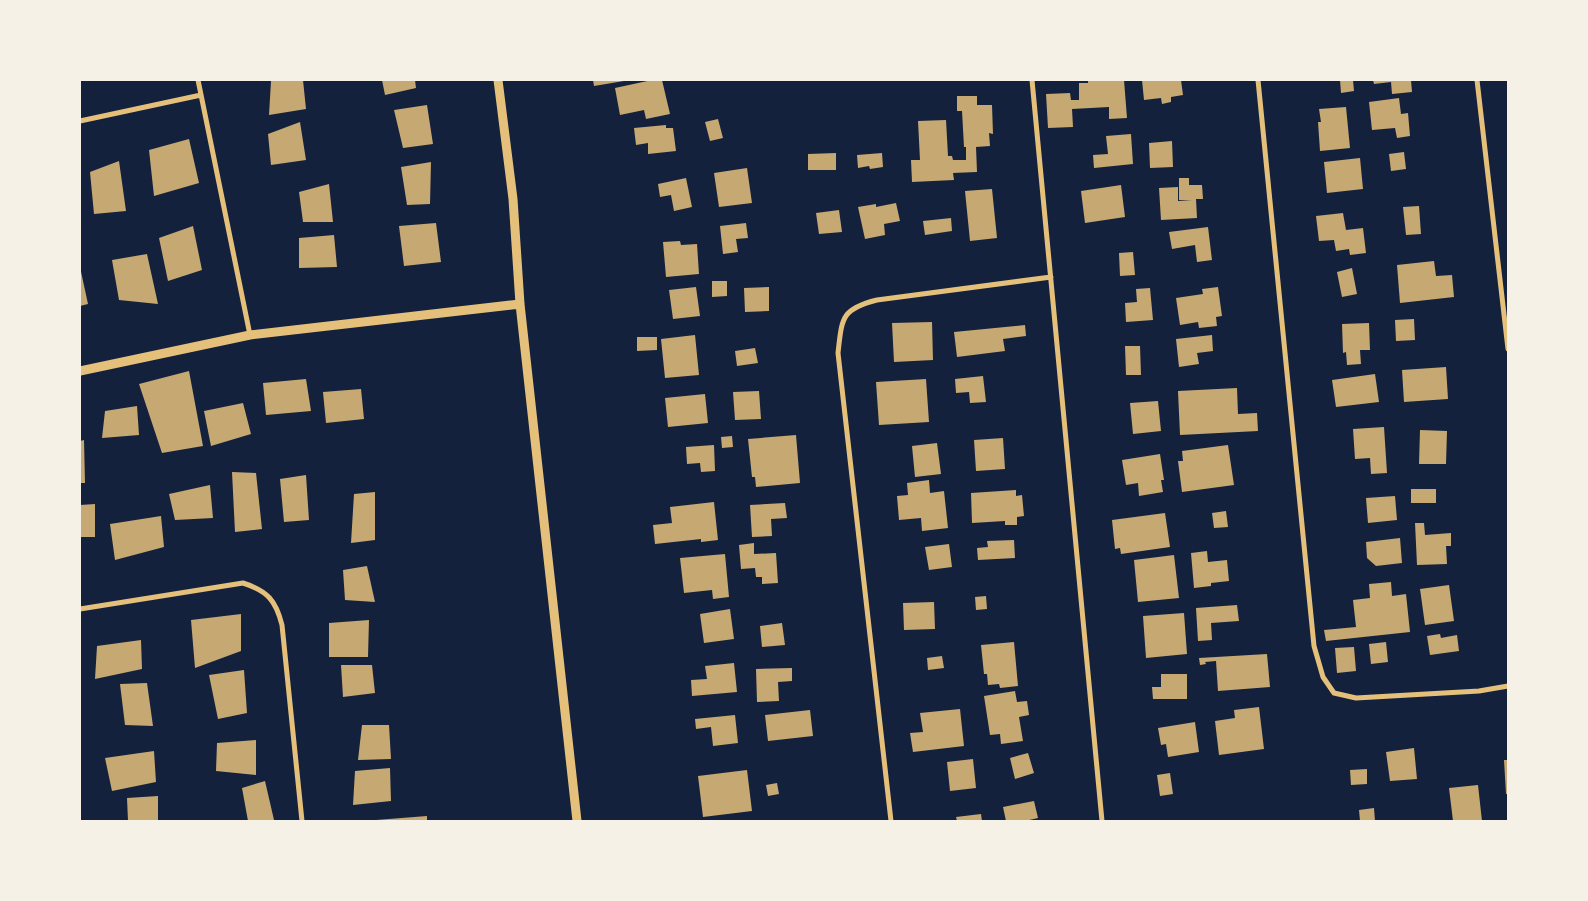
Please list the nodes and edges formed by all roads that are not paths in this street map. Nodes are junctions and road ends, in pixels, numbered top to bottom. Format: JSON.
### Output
{"nodes":[{"id":1,"x":198,"y":80,"type":"edge"},
{"id":2,"x":498,"y":80,"type":"edge"},
{"id":3,"x":1032,"y":80,"type":"edge"},
{"id":4,"x":1258,"y":80,"type":"edge"},
{"id":5,"x":1478,"y":80,"type":"edge"},
{"id":6,"x":201,"y":95,"type":"junction"},
{"id":7,"x":80,"y":121,"type":"edge"},
{"id":8,"x":1051,"y":277,"type":"junction"},
{"id":9,"x":520,"y":304,"type":"junction"},
{"id":10,"x":250,"y":335,"type":"junction"},
{"id":11,"x":1508,"y":349,"type":"edge"},
{"id":12,"x":80,"y":371,"type":"edge"},
{"id":13,"x":80,"y":609,"type":"edge"},
{"id":14,"x":1508,"y":686,"type":"edge"},
{"id":15,"x":302,"y":821,"type":"edge"},
{"id":16,"x":578,"y":821,"type":"edge"},
{"id":17,"x":892,"y":821,"type":"edge"},
{"id":18,"x":1102,"y":821,"type":"edge"}],
"edges":[{"from":1,"to":6,"type":"street"},
{"from":2,"to":9,"type":"street"},
{"from":3,"to":8,"type":"street"},
{"from":4,"to":14,"type":"street"},
{"from":5,"to":11,"type":"street"},
{"from":6,"to":7,"type":"street"},
{"from":6,"to":10,"type":"street"},
{"from":8,"to":17,"type":"street"},
{"from":8,"to":18,"type":"street"},
{"from":9,"to":10,"type":"street"},
{"from":9,"to":16,"type":"street"},
{"from":10,"to":12,"type":"street"},
{"from":13,"to":15,"type":"street"}]}
